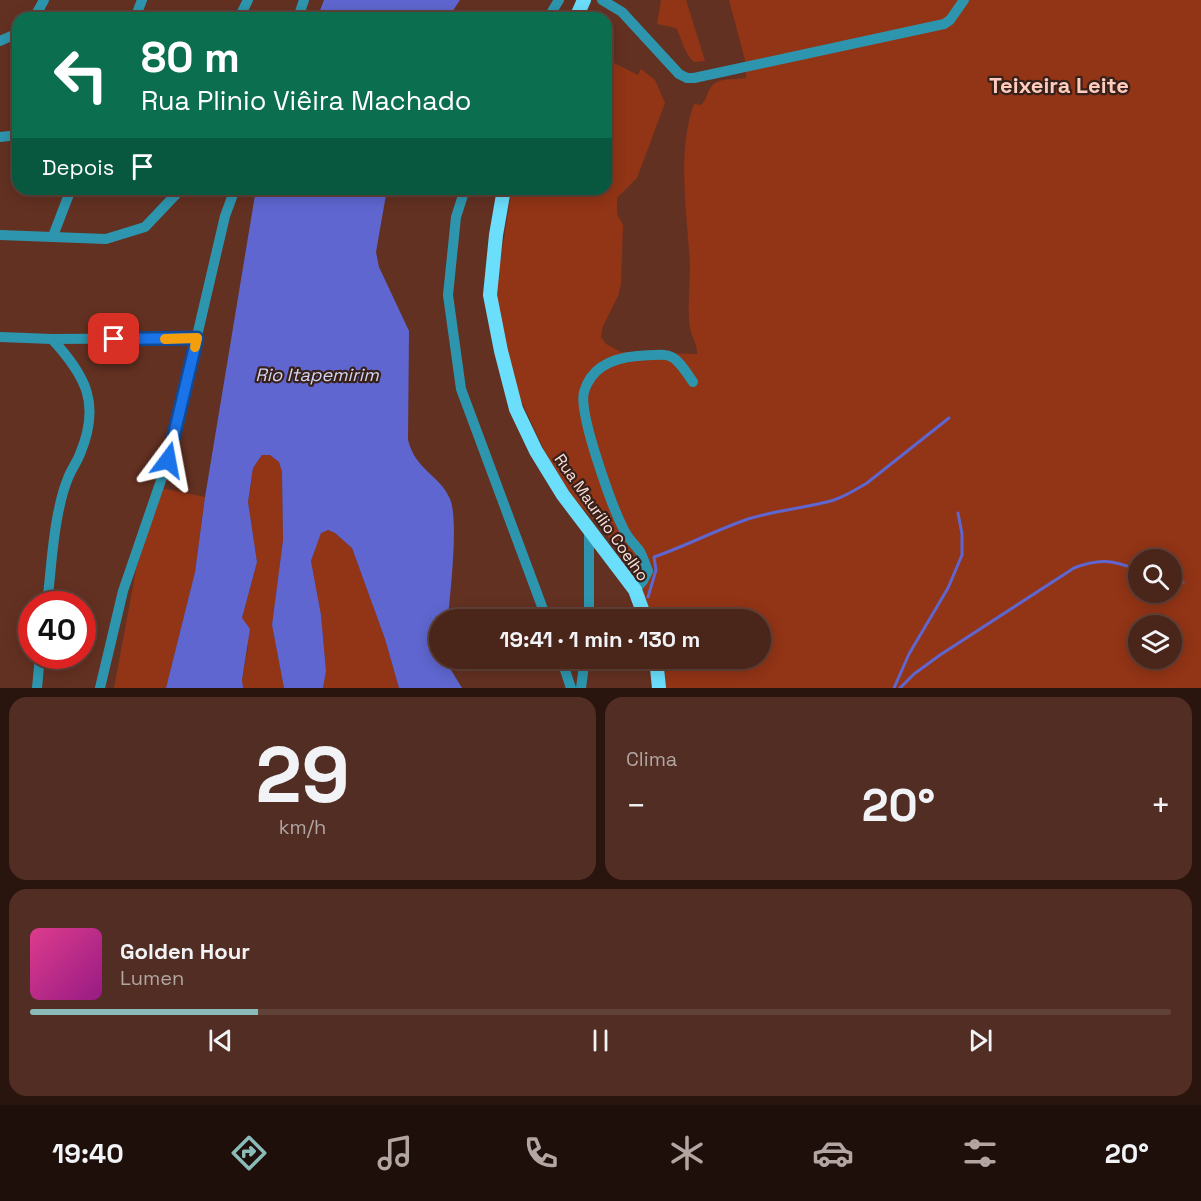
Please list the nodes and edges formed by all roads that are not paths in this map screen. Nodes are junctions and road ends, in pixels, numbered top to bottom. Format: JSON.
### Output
{"nodes":[{"id":1,"x":602,"y":0,"type":"edge"},
{"id":2,"x":964,"y":0,"type":"edge"},
{"id":3,"x":69,"y":195,"type":"edge"},
{"id":4,"x":175,"y":195,"type":"edge"},
{"id":5,"x":233,"y":195,"type":"edge"},
{"id":6,"x":463,"y":195,"type":"edge"},
{"id":7,"x":503,"y":195,"type":"edge"},
{"id":8,"x":0,"y":235,"type":"edge"},
{"id":9,"x":53,"y":236,"type":"junction"},
{"id":10,"x":0,"y":337,"type":"edge"},
{"id":11,"x":197,"y":338,"type":"junction"},
{"id":12,"x":52,"y":339,"type":"junction"},
{"id":13,"x":693,"y":382,"type":"dead end"},
{"id":14,"x":589,"y":529,"type":"junction"},
{"id":15,"x":635,"y":590,"type":"junction"},
{"id":16,"x":49,"y":591,"type":"edge"},
{"id":17,"x":544,"y":609,"type":"edge"},
{"id":18,"x":588,"y":609,"type":"edge"},
{"id":19,"x":642,"y":609,"type":"edge"},
{"id":20,"x":39,"y":669,"type":"edge"},
{"id":21,"x":565,"y":669,"type":"edge"},
{"id":22,"x":584,"y":669,"type":"edge"},
{"id":23,"x":657,"y":669,"type":"edge"},
{"id":24,"x":38,"y":688,"type":"edge"},
{"id":25,"x":100,"y":688,"type":"edge"},
{"id":26,"x":571,"y":688,"type":"edge"},
{"id":27,"x":581,"y":688,"type":"edge"},
{"id":28,"x":659,"y":688,"type":"edge"}],
"edges":[{"from":1,"to":2,"type":"street"},
{"from":3,"to":9,"type":"street"},
{"from":4,"to":9,"type":"street"},
{"from":5,"to":11,"type":"street"},
{"from":6,"to":17,"type":"street"},
{"from":7,"to":14,"type":"main road","name":"Rua Maurílio Coelho"},
{"from":8,"to":9,"type":"street"},
{"from":10,"to":12,"type":"street"},
{"from":11,"to":12,"type":"street"},
{"from":11,"to":25,"type":"street"},
{"from":12,"to":16,"type":"street"},
{"from":13,"to":15,"type":"street"},
{"from":14,"to":15,"type":"main road","name":"Rua Maurílio Coelho"},
{"from":14,"to":18,"type":"street"},
{"from":15,"to":19,"type":"main road","name":"Rua Maurílio Coelho"},
{"from":20,"to":24,"type":"street"},
{"from":21,"to":26,"type":"street"},
{"from":22,"to":27,"type":"street"},
{"from":23,"to":28,"type":"main road"}]}
